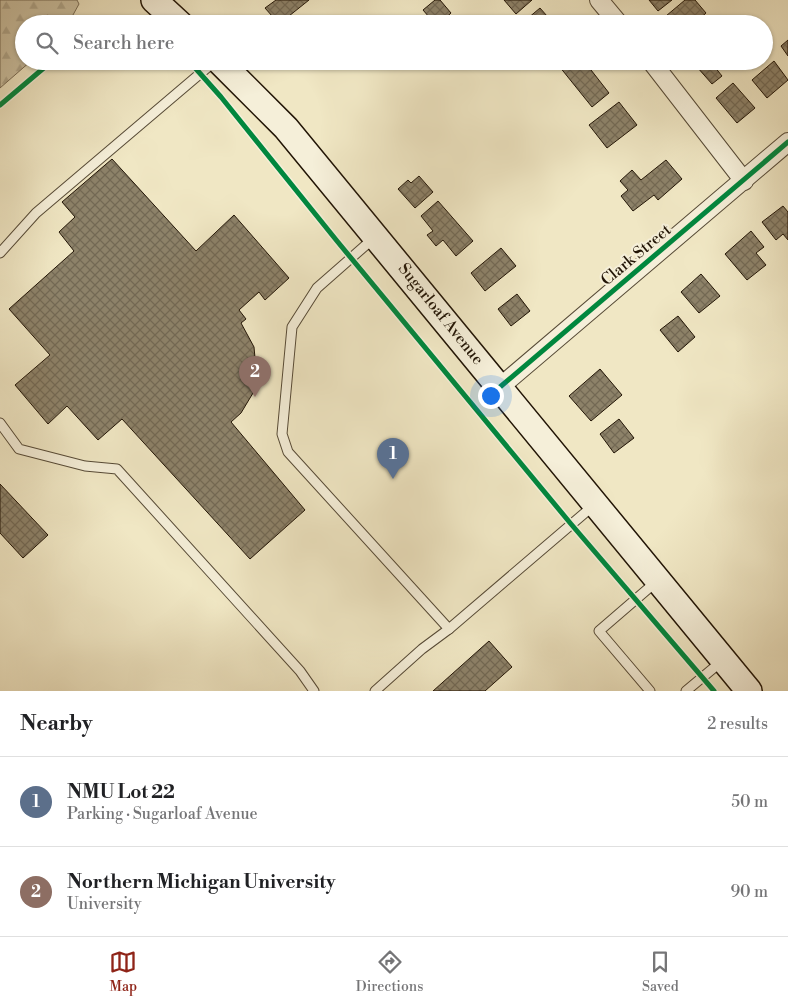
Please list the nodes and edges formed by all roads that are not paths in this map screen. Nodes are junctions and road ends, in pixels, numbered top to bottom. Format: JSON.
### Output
{"nodes":[{"id":1,"x":154,"y":0,"type":"edge"},
{"id":2,"x":599,"y":0,"type":"edge"},
{"id":3,"x":170,"y":15,"type":"edge"},
{"id":4,"x":612,"y":15,"type":"edge"},
{"id":5,"x":204,"y":70,"type":"edge"},
{"id":6,"x":228,"y":70,"type":"edge"},
{"id":7,"x":658,"y":70,"type":"edge"},
{"id":8,"x":788,"y":142,"type":"edge"},
{"id":9,"x":744,"y":181,"type":"junction"},
{"id":10,"x":377,"y":235,"type":"junction"},
{"id":11,"x":0,"y":253,"type":"edge"},
{"id":12,"x":500,"y":387,"type":"junction"},
{"id":13,"x":0,"y":423,"type":"edge"},
{"id":14,"x":596,"y":503,"type":"junction"},
{"id":15,"x":659,"y":579,"type":"junction"},
{"id":16,"x":449,"y":629,"type":"junction"},
{"id":17,"x":724,"y":660,"type":"junction"},
{"id":18,"x":314,"y":691,"type":"edge"},
{"id":19,"x":375,"y":691,"type":"edge"},
{"id":20,"x":650,"y":691,"type":"edge"},
{"id":21,"x":686,"y":691,"type":"edge"},
{"id":22,"x":749,"y":691,"type":"edge"}],
"edges":[{"from":1,"to":3,"type":"main road"},
{"from":2,"to":4,"type":"street"},
{"from":5,"to":11,"type":"lane"},
{"from":6,"to":10,"type":"main road","name":"Sugarloaf Avenue"},
{"from":7,"to":9,"type":"street"},
{"from":8,"to":9,"type":"street","name":"Clark Street"},
{"from":9,"to":12,"type":"street","name":"Clark Street"},
{"from":10,"to":12,"type":"main road","name":"Sugarloaf Avenue"},
{"from":10,"to":16,"type":"lane"},
{"from":12,"to":14,"type":"main road","name":"Sugarloaf Avenue"},
{"from":13,"to":18,"type":"lane"},
{"from":14,"to":15,"type":"main road","name":"Sugarloaf Avenue"},
{"from":14,"to":16,"type":"lane"},
{"from":15,"to":17,"type":"main road","name":"Sugarloaf Avenue"},
{"from":15,"to":20,"type":"lane"},
{"from":16,"to":19,"type":"lane"},
{"from":17,"to":21,"type":"lane"},
{"from":17,"to":22,"type":"main road","name":"Sugarloaf Avenue"}]}
